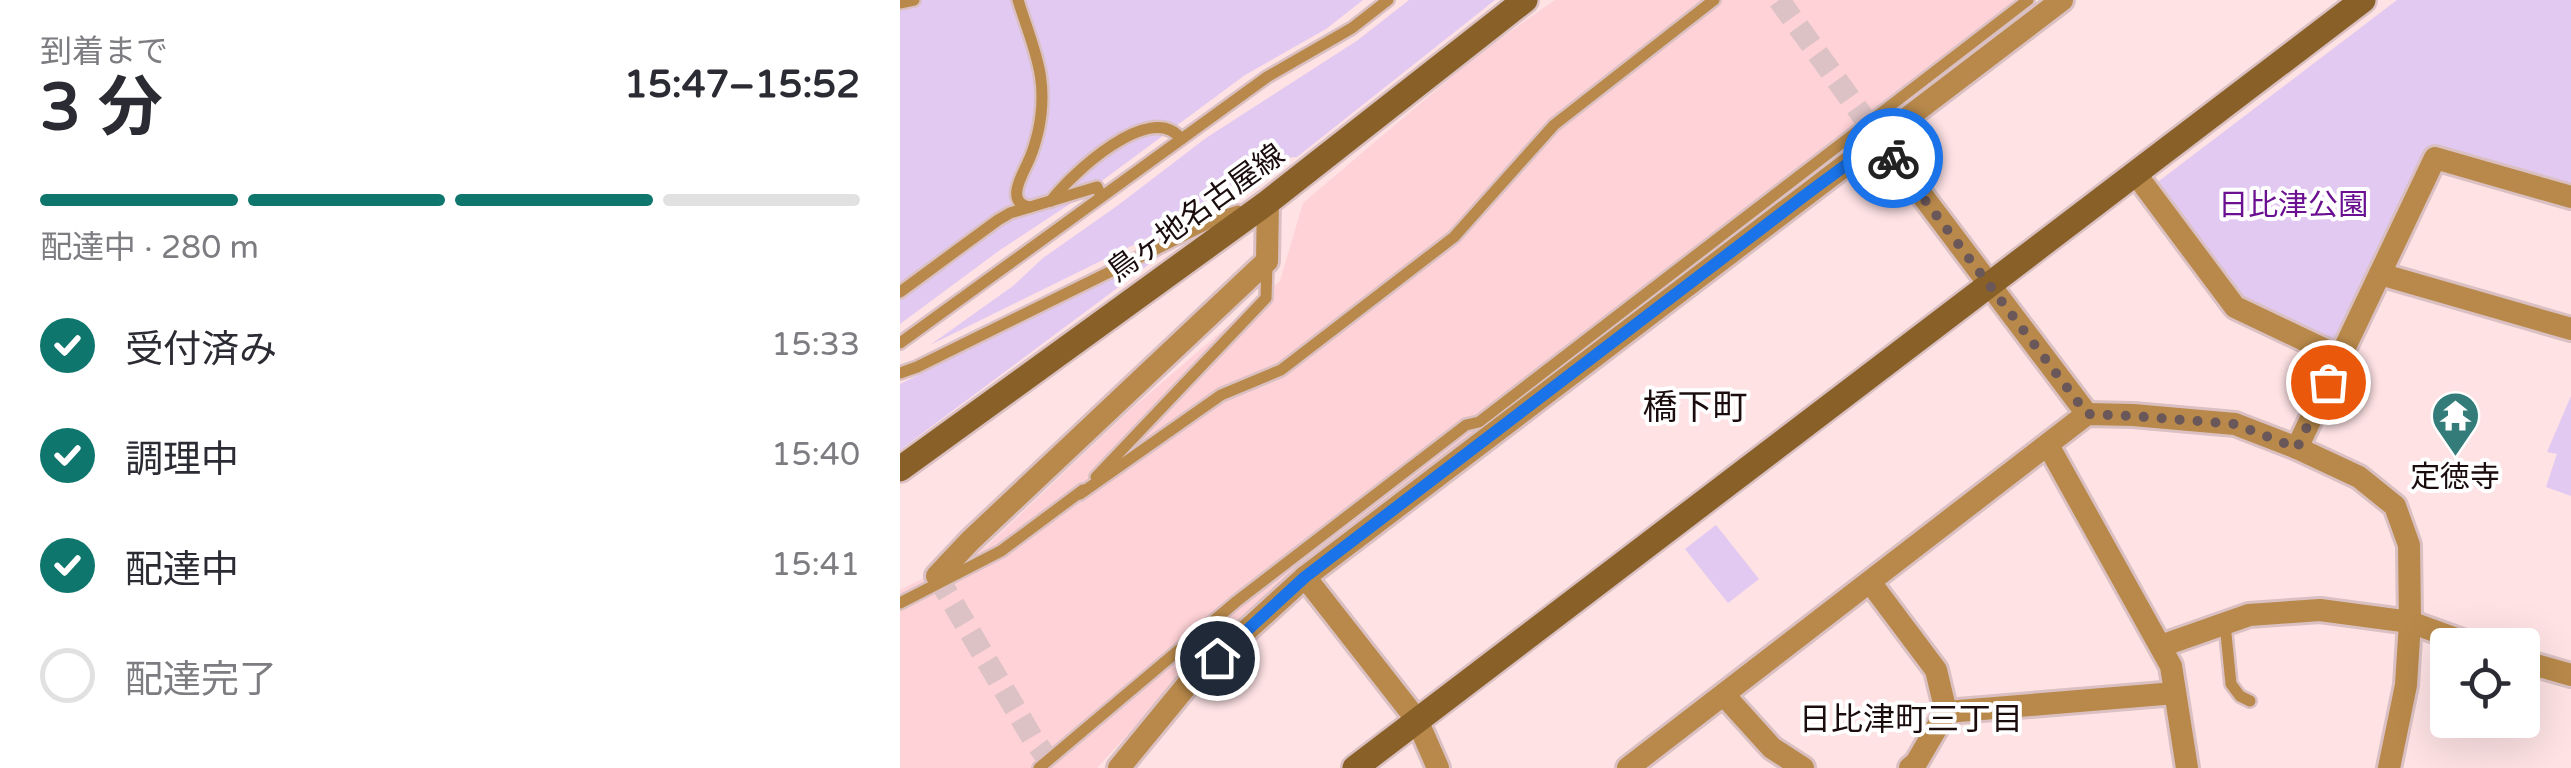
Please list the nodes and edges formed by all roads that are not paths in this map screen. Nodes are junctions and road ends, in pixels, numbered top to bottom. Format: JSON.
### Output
{"nodes":[{"id":1,"x":914,"y":0,"type":"edge"},
{"id":2,"x":1388,"y":0,"type":"edge"},
{"id":3,"x":1524,"y":0,"type":"edge"},
{"id":4,"x":1714,"y":0,"type":"edge"},
{"id":5,"x":2028,"y":0,"type":"edge"},
{"id":6,"x":2062,"y":0,"type":"edge"},
{"id":7,"x":2363,"y":0,"type":"edge"},
{"id":8,"x":1018,"y":2,"type":"edge"},
{"id":9,"x":900,"y":3,"type":"edge"},
{"id":10,"x":1876,"y":135,"type":"junction"},
{"id":11,"x":1181,"y":139,"type":"junction"},
{"id":12,"x":2135,"y":173,"type":"junction"},
{"id":13,"x":1101,"y":196,"type":"junction"},
{"id":14,"x":2571,"y":197,"type":"edge"},
{"id":15,"x":1050,"y":202,"type":"junction"},
{"id":16,"x":1268,"y":202,"type":"junction"},
{"id":17,"x":1030,"y":208,"type":"junction"},
{"id":18,"x":1246,"y":218,"type":"junction"},
{"id":19,"x":1267,"y":261,"type":"junction"},
{"id":20,"x":2380,"y":274,"type":"junction"},
{"id":21,"x":1990,"y":284,"type":"junction"},
{"id":22,"x":900,"y":292,"type":"edge"},
{"id":23,"x":2571,"y":329,"type":"edge"},
{"id":24,"x":900,"y":343,"type":"edge"},
{"id":25,"x":2340,"y":357,"type":"junction"},
{"id":26,"x":900,"y":373,"type":"edge"},
{"id":27,"x":2087,"y":414,"type":"junction"},
{"id":28,"x":2048,"y":444,"type":"junction"},
{"id":29,"x":2297,"y":448,"type":"junction"},
{"id":30,"x":900,"y":470,"type":"edge"},
{"id":31,"x":1080,"y":494,"type":"junction"},
{"id":32,"x":936,"y":576,"type":"dead end"},
{"id":33,"x":1305,"y":577,"type":"junction"},
{"id":34,"x":1870,"y":582,"type":"junction"},
{"id":35,"x":900,"y":603,"type":"edge"},
{"id":36,"x":2410,"y":622,"type":"junction"},
{"id":37,"x":2225,"y":624,"type":"junction"},
{"id":38,"x":2430,"y":629,"type":"edge"},
{"id":39,"x":2161,"y":646,"type":"junction"},
{"id":40,"x":2540,"y":666,"type":"edge"},
{"id":41,"x":2571,"y":675,"type":"edge"},
{"id":42,"x":2175,"y":694,"type":"junction"},
{"id":43,"x":1724,"y":696,"type":"junction"},
{"id":44,"x":2250,"y":701,"type":"dead end"},
{"id":45,"x":1946,"y":712,"type":"junction"},
{"id":46,"x":1417,"y":720,"type":"junction"},
{"id":47,"x":1038,"y":768,"type":"edge"},
{"id":48,"x":1119,"y":768,"type":"edge"},
{"id":49,"x":1355,"y":768,"type":"edge"},
{"id":50,"x":1438,"y":768,"type":"edge"},
{"id":51,"x":1628,"y":768,"type":"edge"},
{"id":52,"x":1803,"y":768,"type":"edge"},
{"id":53,"x":1910,"y":768,"type":"edge"},
{"id":54,"x":2186,"y":768,"type":"edge"},
{"id":55,"x":2389,"y":768,"type":"edge"}],
"edges":[{"from":1,"to":9,"type":"lane"},
{"from":2,"to":11,"type":"lane"},
{"from":3,"to":16,"type":"street","name":"鳥ヶ地名古屋線"},
{"from":4,"to":31,"type":"lane"},
{"from":5,"to":47,"type":"lane"},
{"from":6,"to":10,"type":"street"},
{"from":7,"to":12,"type":"street"},
{"from":8,"to":17,"type":"lane"},
{"from":10,"to":21,"type":"street"},
{"from":10,"to":33,"type":"street"},
{"from":11,"to":13,"type":"lane"},
{"from":11,"to":15,"type":"lane"},
{"from":12,"to":21,"type":"street"},
{"from":12,"to":25,"type":"street"},
{"from":13,"to":15,"type":"lane"},
{"from":13,"to":24,"type":"lane"},
{"from":14,"to":20,"type":"street"},
{"from":15,"to":17,"type":"lane"},
{"from":16,"to":18,"type":"street","name":"鳥ヶ地名古屋線"},
{"from":16,"to":19,"type":"street"},
{"from":17,"to":22,"type":"lane"},
{"from":18,"to":26,"type":"lane"},
{"from":18,"to":30,"type":"street","name":"鳥ヶ地名古屋線"},
{"from":19,"to":31,"type":"lane"},
{"from":19,"to":32,"type":"street"},
{"from":20,"to":23,"type":"street"},
{"from":20,"to":25,"type":"street"},
{"from":21,"to":27,"type":"street"},
{"from":21,"to":46,"type":"street"},
{"from":25,"to":29,"type":"street"},
{"from":27,"to":28,"type":"street"},
{"from":27,"to":29,"type":"street"},
{"from":28,"to":34,"type":"street"},
{"from":28,"to":39,"type":"street"},
{"from":29,"to":36,"type":"street"},
{"from":31,"to":35,"type":"lane"},
{"from":33,"to":46,"type":"street"},
{"from":33,"to":48,"type":"street"},
{"from":34,"to":43,"type":"street"},
{"from":34,"to":45,"type":"street"},
{"from":36,"to":37,"type":"street"},
{"from":36,"to":38,"type":"street"},
{"from":36,"to":55,"type":"street"},
{"from":37,"to":39,"type":"street"},
{"from":37,"to":44,"type":"lane"},
{"from":39,"to":42,"type":"street"},
{"from":40,"to":41,"type":"street"},
{"from":42,"to":45,"type":"street"},
{"from":42,"to":54,"type":"street"},
{"from":43,"to":51,"type":"street"},
{"from":43,"to":52,"type":"street"},
{"from":45,"to":53,"type":"street"},
{"from":46,"to":49,"type":"street"},
{"from":46,"to":50,"type":"street"}]}
